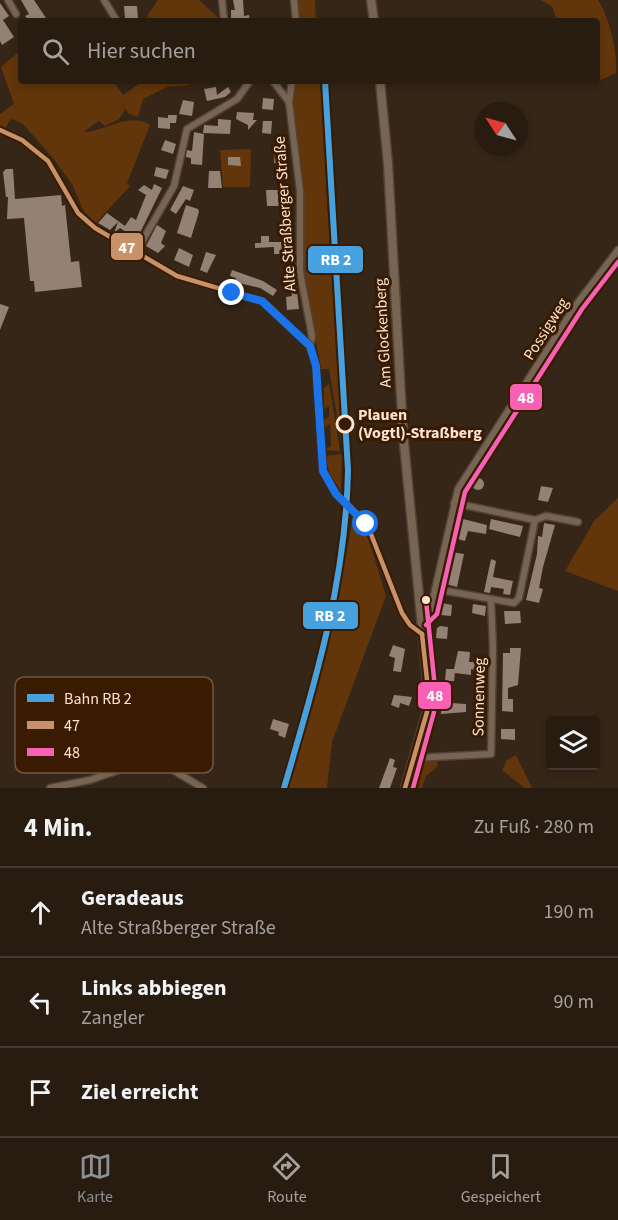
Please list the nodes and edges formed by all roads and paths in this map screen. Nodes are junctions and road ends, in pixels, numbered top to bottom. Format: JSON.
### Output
{"nodes":[{"id":1,"x":8,"y":0,"type":"edge"},
{"id":2,"x":104,"y":0,"type":"edge"},
{"id":3,"x":222,"y":0,"type":"edge"},
{"id":4,"x":294,"y":0,"type":"edge"},
{"id":5,"x":371,"y":0,"type":"edge"},
{"id":6,"x":16,"y":14,"type":"dead end"},
{"id":7,"x":115,"y":18,"type":"edge"},
{"id":8,"x":224,"y":18,"type":"edge"},
{"id":9,"x":296,"y":18,"type":"edge"},
{"id":10,"x":374,"y":18,"type":"edge"},
{"id":11,"x":248,"y":84,"type":"edge"},
{"id":12,"x":275,"y":84,"type":"edge"},
{"id":13,"x":292,"y":84,"type":"edge"},
{"id":14,"x":380,"y":84,"type":"edge"},
{"id":15,"x":290,"y":102,"type":"junction"},
{"id":16,"x":0,"y":130,"type":"edge"},
{"id":17,"x":618,"y":250,"type":"edge"},
{"id":18,"x":136,"y":252,"type":"junction"},
{"id":19,"x":310,"y":346,"type":"junction"},
{"id":20,"x":454,"y":503,"type":"junction"},
{"id":21,"x":536,"y":520,"type":"junction"},
{"id":22,"x":578,"y":522,"type":"dead end"},
{"id":23,"x":435,"y":589,"type":"junction"},
{"id":24,"x":491,"y":600,"type":"junction"},
{"id":25,"x":421,"y":619,"type":"junction"},
{"id":26,"x":422,"y":634,"type":"junction"},
{"id":27,"x":414,"y":758,"type":"junction"},
{"id":28,"x":109,"y":773,"type":"edge"},
{"id":29,"x":176,"y":773,"type":"edge"},
{"id":30,"x":90,"y":780,"type":"junction"},
{"id":31,"x":50,"y":788,"type":"edge"},
{"id":32,"x":90,"y":788,"type":"edge"},
{"id":33,"x":203,"y":788,"type":"edge"},
{"id":34,"x":405,"y":788,"type":"edge"}],
"edges":[{"from":1,"to":6,"type":"street"},
{"from":2,"to":7,"type":"street"},
{"from":3,"to":8,"type":"street"},
{"from":4,"to":9,"type":"street"},
{"from":5,"to":10,"type":"main road"},
{"from":11,"to":18,"type":"street"},
{"from":12,"to":15,"type":"street"},
{"from":13,"to":15,"type":"street","name":"Alte Straßberger Straße"},
{"from":14,"to":25,"type":"main road","name":"Am Glockenberg"},
{"from":15,"to":19,"type":"street","name":"Alte Straßberger Straße"},
{"from":16,"to":18,"type":"street"},
{"from":17,"to":20,"type":"street","name":"Possigweg"},
{"from":18,"to":19,"type":"street"},
{"from":19,"to":26,"type":"street","name":"Alte Straßberger Straße"},
{"from":20,"to":21,"type":"street"},
{"from":20,"to":23,"type":"street","name":"Possigweg"},
{"from":21,"to":22,"type":"street"},
{"from":21,"to":24,"type":"street"},
{"from":23,"to":24,"type":"street"},
{"from":23,"to":25,"type":"street","name":"Possigweg"},
{"from":24,"to":27,"type":"street","name":"Sonnenweg"},
{"from":25,"to":26,"type":"main road","name":"Am Glockenberg"},
{"from":26,"to":27,"type":"main road","name":"Am Glockenberg"},
{"from":27,"to":34,"type":"main road","name":"Am Glockenberg"},
{"from":28,"to":30,"type":"street"},
{"from":29,"to":33,"type":"street"},
{"from":30,"to":31,"type":"street"},
{"from":30,"to":32,"type":"street"}]}
